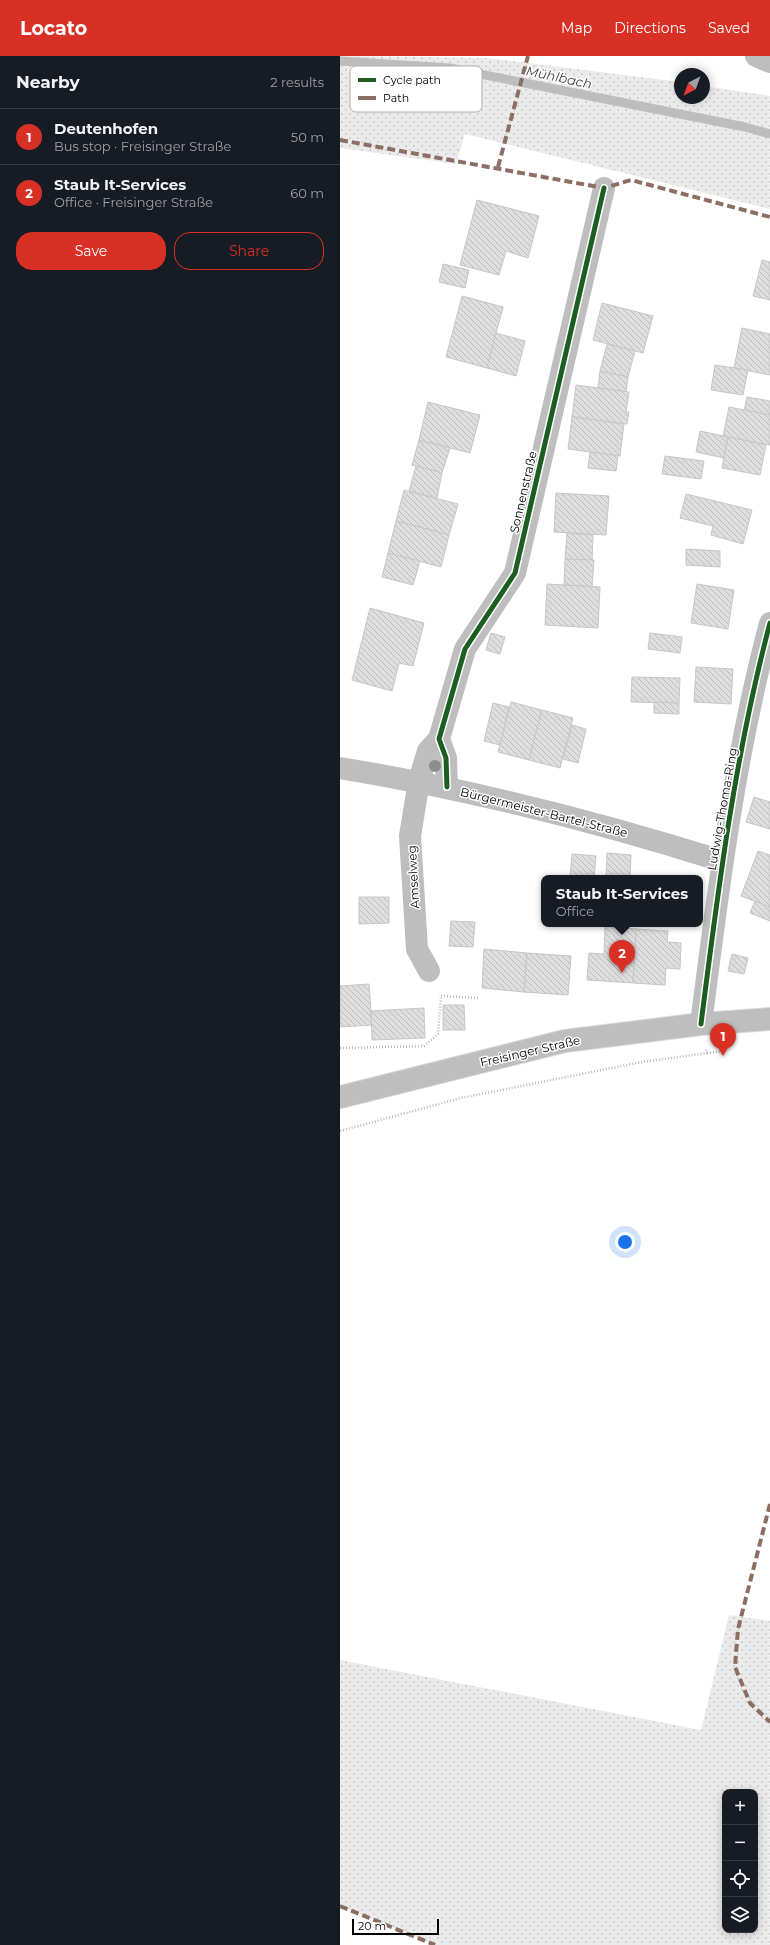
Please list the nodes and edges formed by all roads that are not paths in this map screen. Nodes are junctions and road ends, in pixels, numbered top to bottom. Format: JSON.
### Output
{"nodes":[{"id":1,"x":756,"y":56,"type":"edge"},
{"id":2,"x":770,"y":62,"type":"edge"},
{"id":3,"x":604,"y":188,"type":"dead end"},
{"id":4,"x":770,"y":623,"type":"edge"},
{"id":5,"x":763,"y":676,"type":"edge"},
{"id":6,"x":439,"y":739,"type":"junction"},
{"id":7,"x":340,"y":768,"type":"edge"},
{"id":8,"x":419,"y":781,"type":"junction"},
{"id":9,"x":447,"y":787,"type":"junction"},
{"id":10,"x":722,"y":861,"type":"junction"},
{"id":11,"x":429,"y":971,"type":"road end"},
{"id":12,"x":770,"y":1019,"type":"edge"},
{"id":13,"x":701,"y":1024,"type":"junction"},
{"id":14,"x":340,"y":1097,"type":"edge"}],
"edges":[{"from":1,"to":2,"type":"street"},
{"from":3,"to":6,"type":"street","name":"Sonnenstraße"},
{"from":4,"to":5,"type":"street","name":"Ludwig-Thoma-Ring"},
{"from":5,"to":10,"type":"street","name":"Ludwig-Thoma-Ring"},
{"from":6,"to":8,"type":"street","name":"Sonnenstraße"},
{"from":6,"to":9,"type":"street"},
{"from":7,"to":8,"type":"street","name":"Bürgermeister-Bartel-Straße"},
{"from":8,"to":9,"type":"street","name":"Bürgermeister-Bartel-Straße"},
{"from":8,"to":11,"type":"street","name":"Amselweg"},
{"from":9,"to":10,"type":"street","name":"Bürgermeister-Bartel-Straße"},
{"from":10,"to":13,"type":"street","name":"Ludwig-Thoma-Ring"},
{"from":12,"to":13,"type":"street","name":"Freisinger Straße"},
{"from":13,"to":14,"type":"street","name":"Freisinger Straße"}]}
